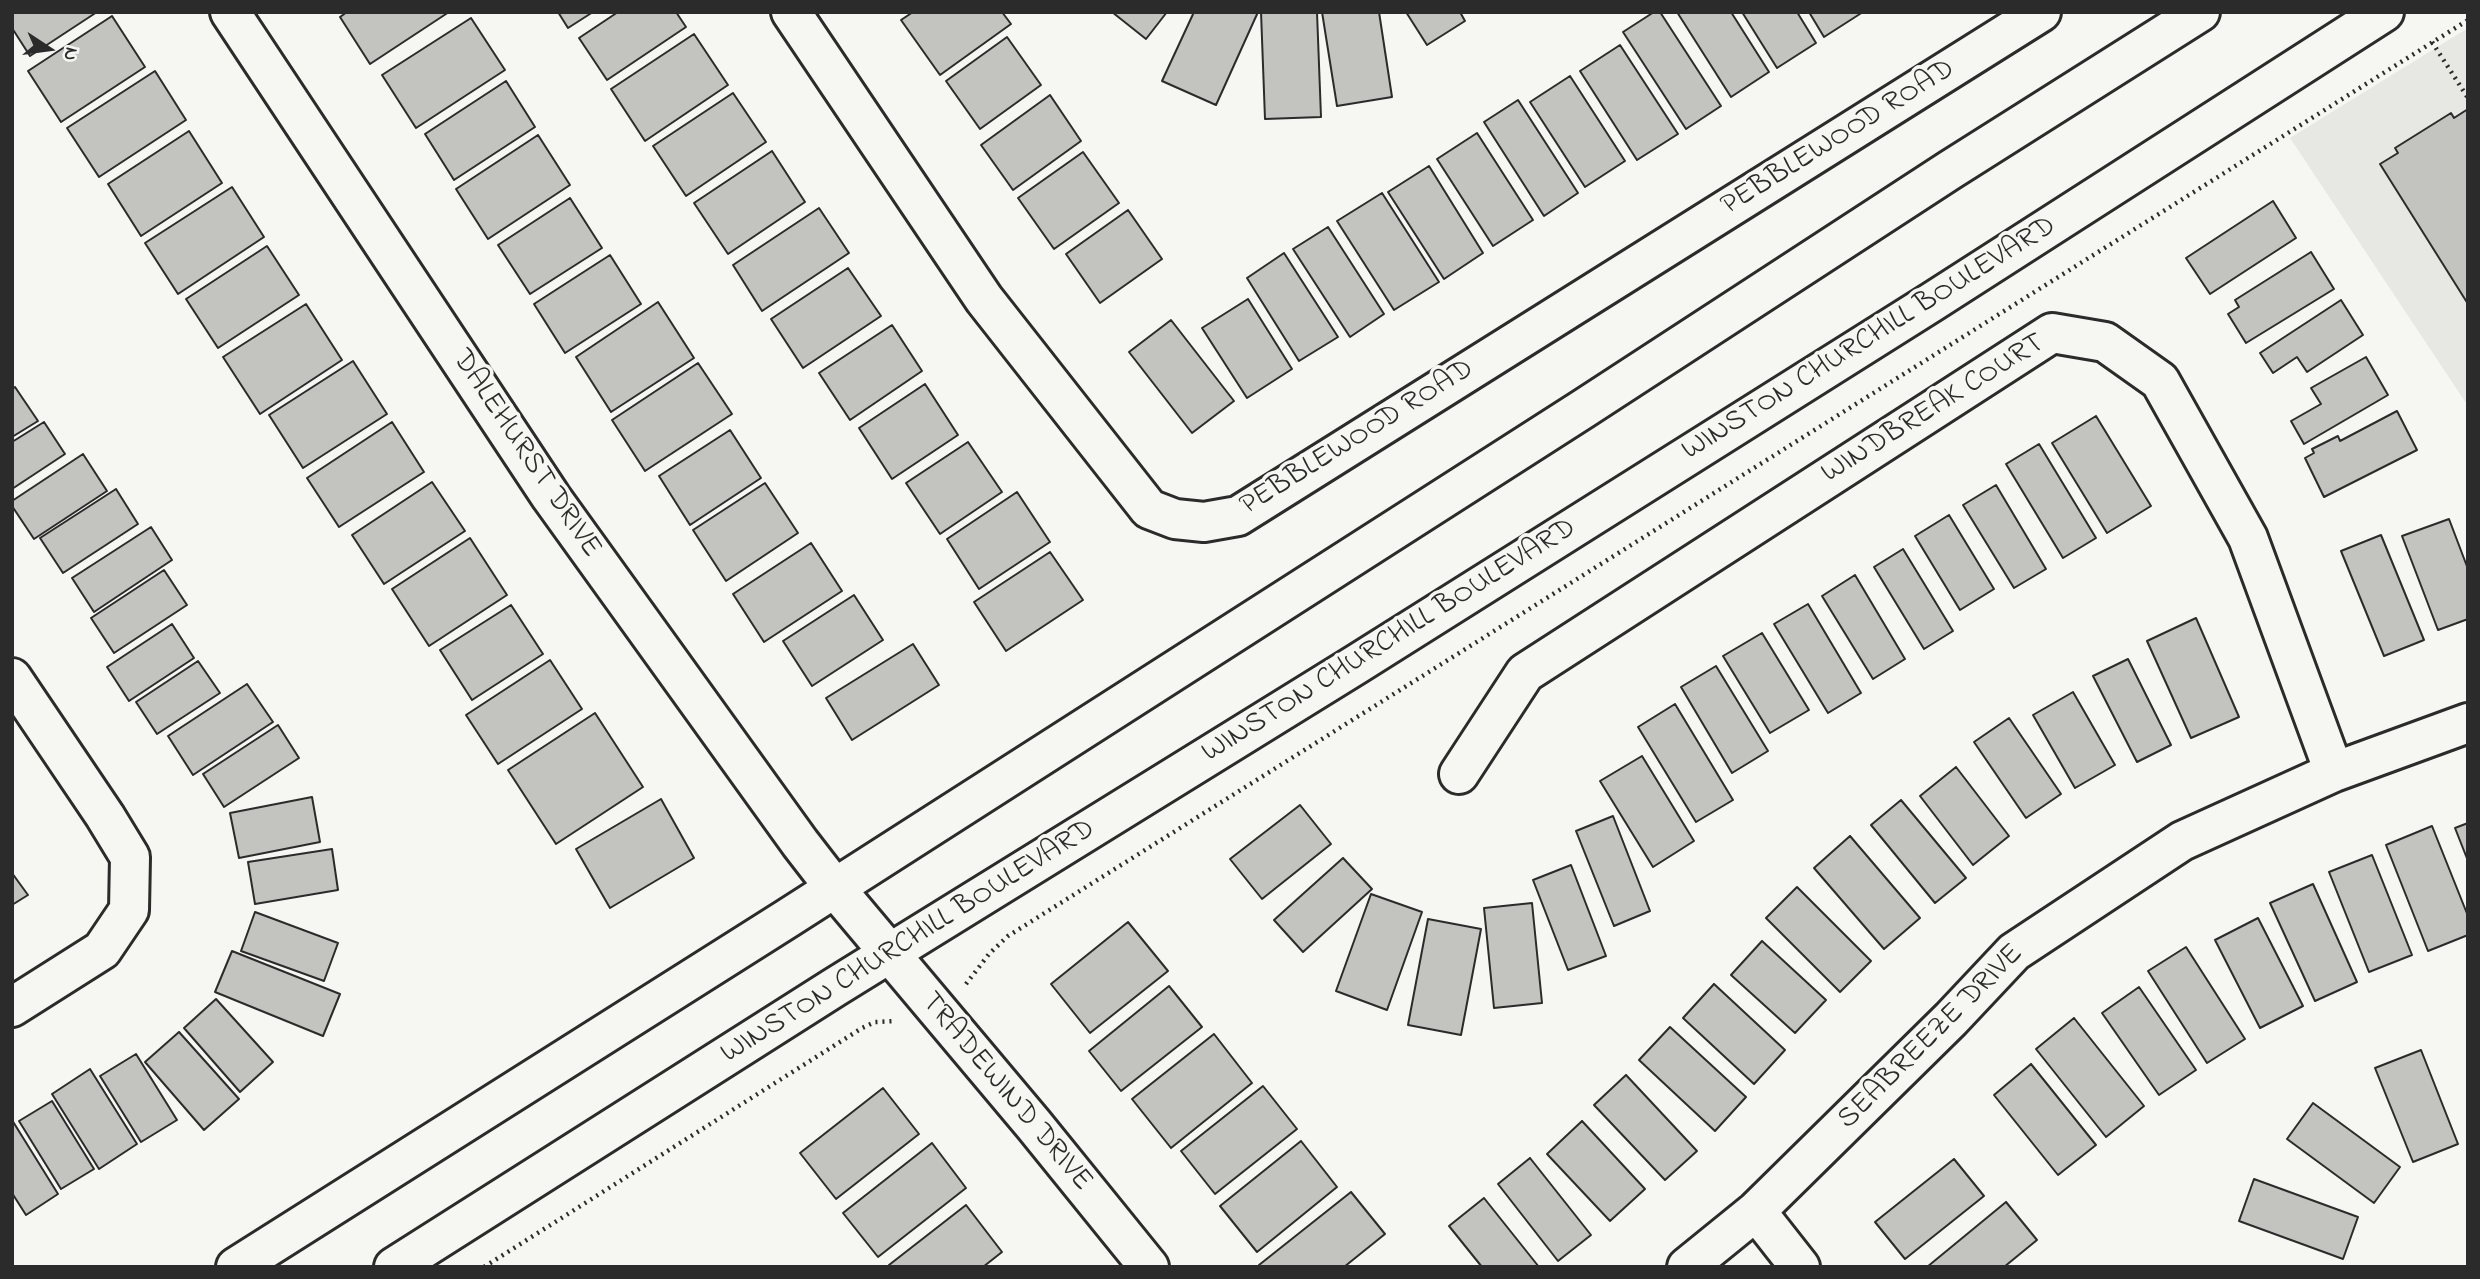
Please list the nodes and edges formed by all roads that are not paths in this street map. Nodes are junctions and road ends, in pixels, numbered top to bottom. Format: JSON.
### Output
{"nodes":[{"id":1,"x":230,"y":12,"type":"edge"},
{"id":2,"x":791,"y":12,"type":"edge"},
{"id":3,"x":2041,"y":12,"type":"edge"},
{"id":4,"x":2200,"y":12,"type":"edge"},
{"id":5,"x":2384,"y":12,"type":"edge"},
{"id":6,"x":12,"y":678,"type":"edge"},
{"id":7,"x":2468,"y":723,"type":"edge"},
{"id":8,"x":2334,"y":772,"type":"junction"},
{"id":9,"x":1459,"y":774,"type":"dead end"},
{"id":10,"x":834,"y":887,"type":"junction"},
{"id":11,"x":891,"y":953,"type":"junction"},
{"id":12,"x":12,"y":1007,"type":"edge"},
{"id":13,"x":1756,"y":1211,"type":"junction"},
{"id":14,"x":236,"y":1267,"type":"edge"},
{"id":15,"x":394,"y":1267,"type":"edge"},
{"id":16,"x":1149,"y":1267,"type":"edge"},
{"id":17,"x":1687,"y":1267,"type":"edge"},
{"id":18,"x":1800,"y":1267,"type":"edge"}],
"edges":[{"from":1,"to":10,"type":"street","name":"DALEHURST DRIVE"},
{"from":2,"to":3,"type":"street","name":"PEBBLEWOOD ROAD"},
{"from":4,"to":10,"type":"street"},
{"from":5,"to":11,"type":"street","name":"WINSTON CHURCHILL BOULEVARD"},
{"from":6,"to":12,"type":"street"},
{"from":7,"to":8,"type":"street","name":"SEABREEZE DRIVE"},
{"from":8,"to":9,"type":"street","name":"WINDBREAK COURT"},
{"from":8,"to":13,"type":"street","name":"SEABREEZE DRIVE"},
{"from":10,"to":11,"type":"street","name":"TRADEWIND DRIVE"},
{"from":10,"to":14,"type":"street"},
{"from":11,"to":15,"type":"street","name":"WINSTON CHURCHILL BOULEVARD"},
{"from":11,"to":16,"type":"street","name":"TRADEWIND DRIVE"},
{"from":13,"to":17,"type":"street","name":"SEABREEZE DRIVE"},
{"from":13,"to":18,"type":"street"}]}
